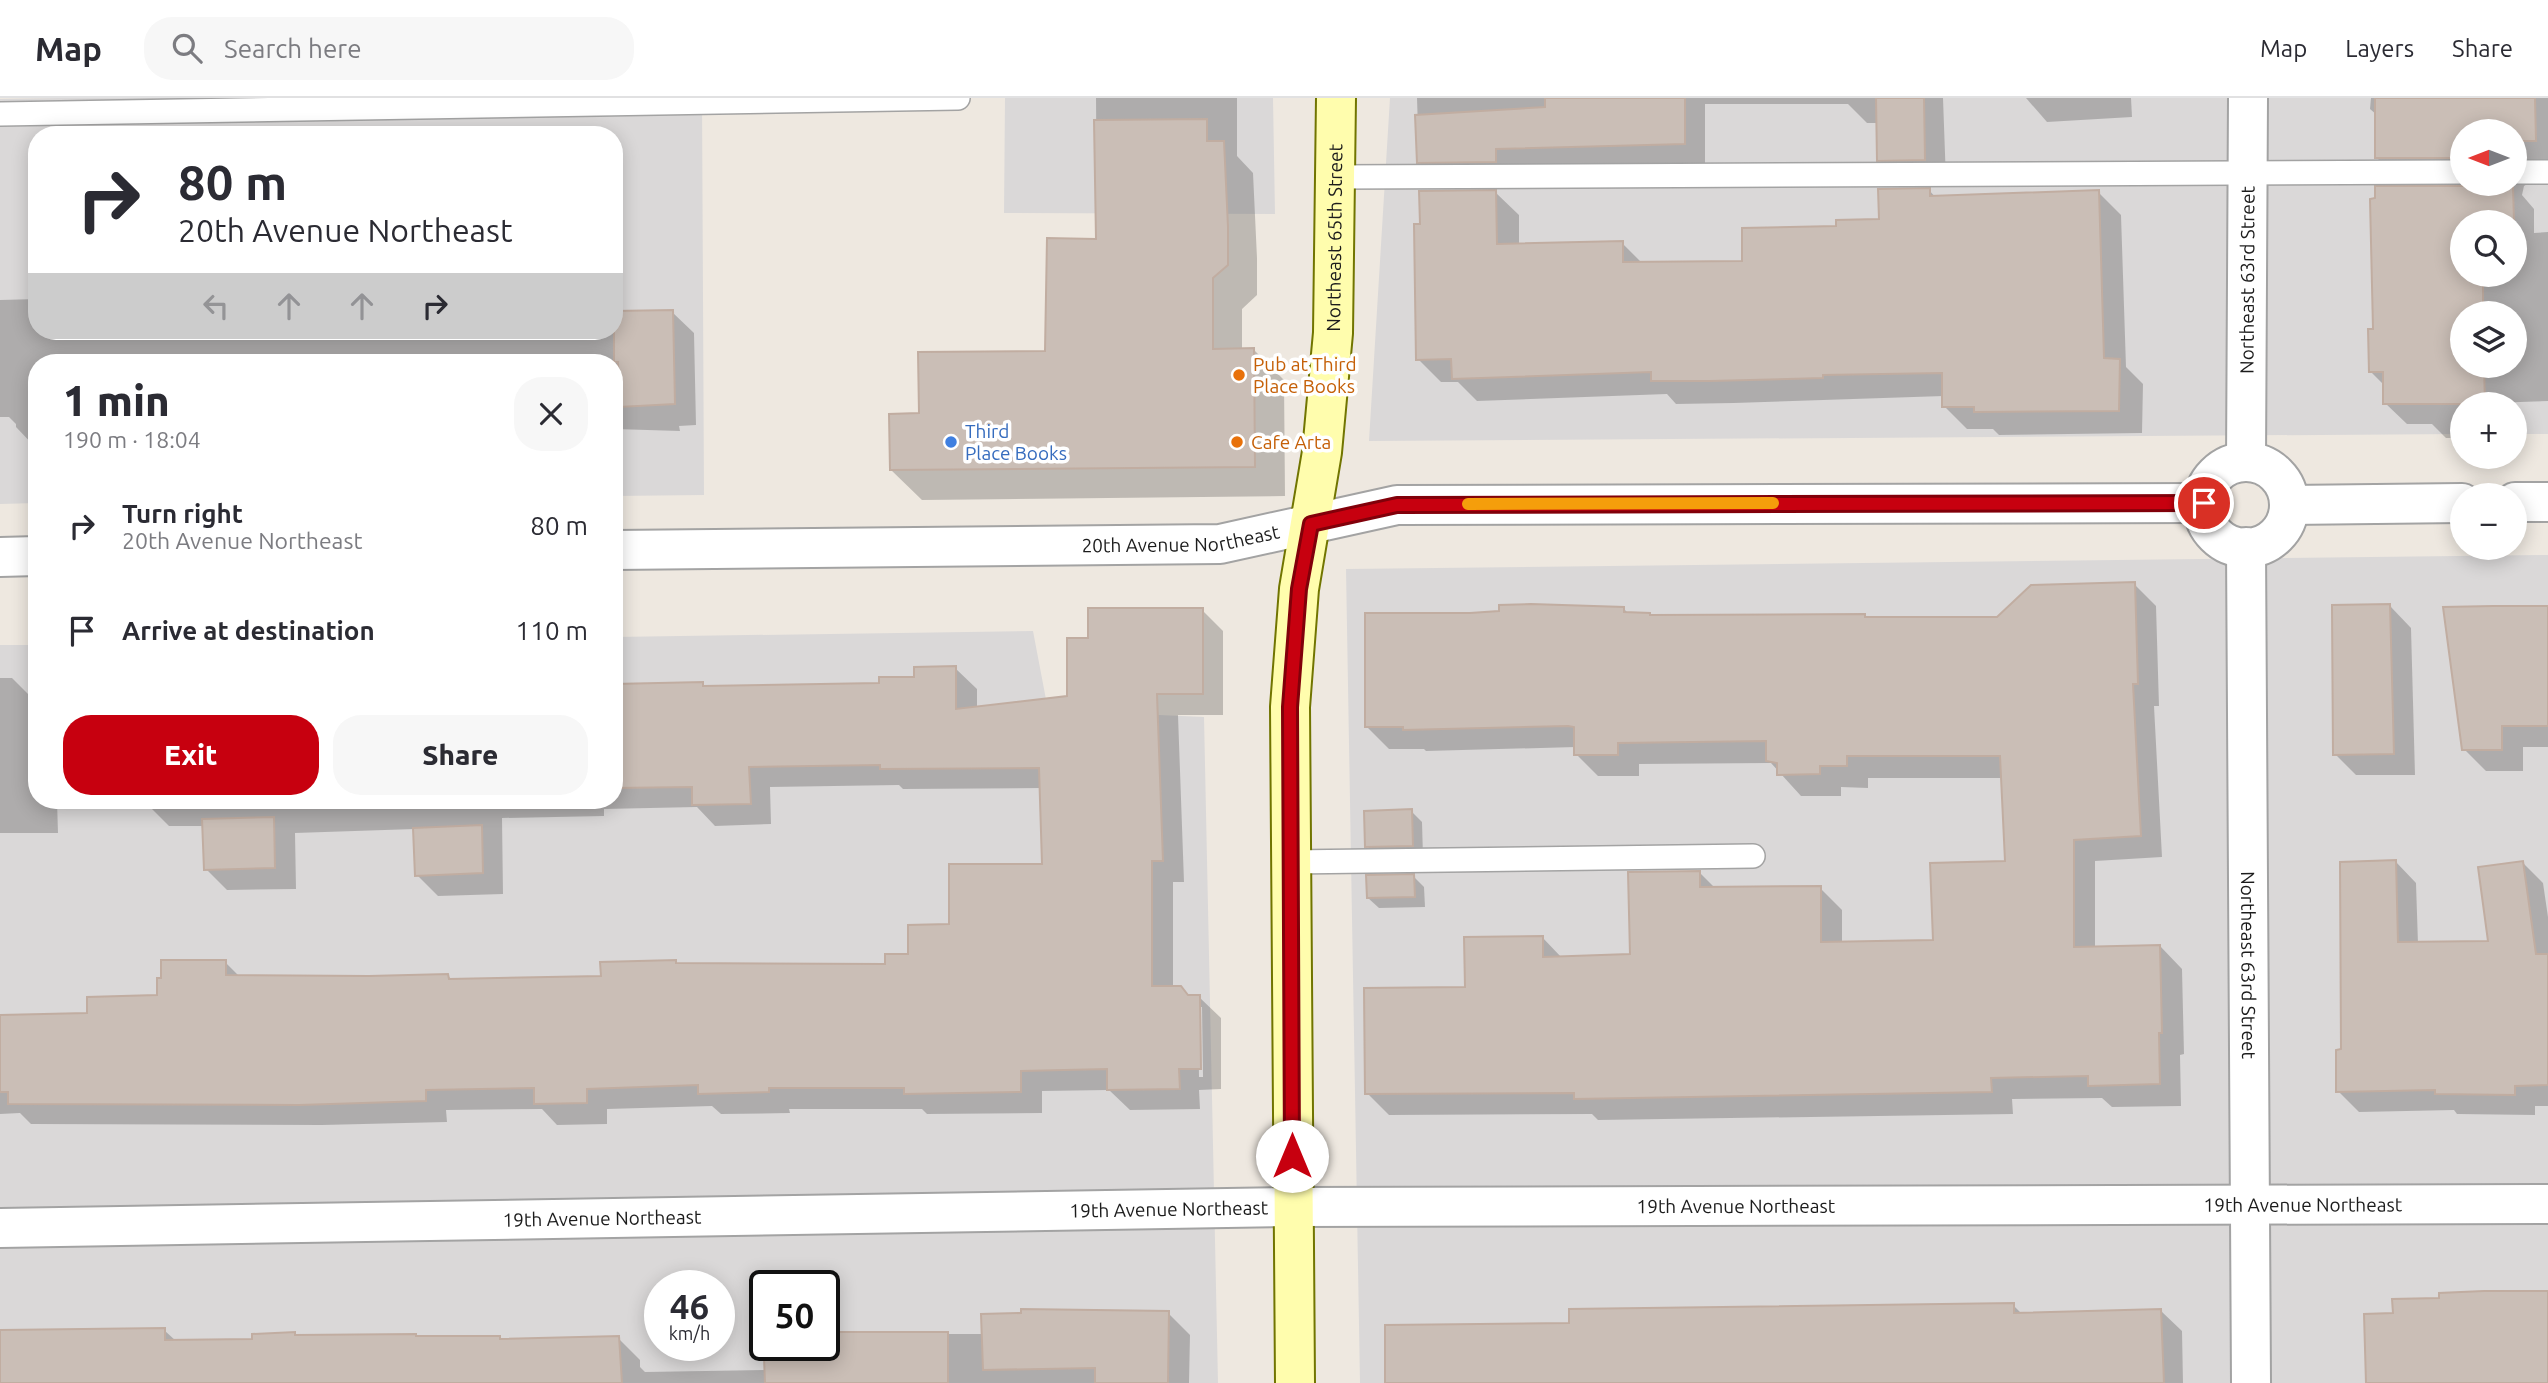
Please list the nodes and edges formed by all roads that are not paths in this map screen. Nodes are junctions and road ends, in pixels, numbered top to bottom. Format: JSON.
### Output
{"nodes":[{"id":1,"x":958,"y":98,"type":"edge"},
{"id":2,"x":1336,"y":98,"type":"edge"},
{"id":3,"x":2248,"y":98,"type":"edge"},
{"id":4,"x":0,"y":114,"type":"edge"},
{"id":5,"x":2248,"y":172,"type":"junction"},
{"id":6,"x":2450,"y":172,"type":"edge"},
{"id":7,"x":2527,"y":172,"type":"edge"},
{"id":8,"x":2548,"y":172,"type":"edge"},
{"id":9,"x":1335,"y":177,"type":"junction"},
{"id":10,"x":2246,"y":462,"type":"junction"},
{"id":11,"x":2527,"y":502,"type":"edge"},
{"id":12,"x":2548,"y":502,"type":"edge"},
{"id":13,"x":2204,"y":503,"type":"junction"},
{"id":14,"x":2450,"y":503,"type":"edge"},
{"id":15,"x":2289,"y":505,"type":"junction"},
{"id":16,"x":1311,"y":524,"type":"junction"},
{"id":17,"x":2246,"y":547,"type":"junction"},
{"id":18,"x":623,"y":550,"type":"edge"},
{"id":19,"x":0,"y":556,"type":"edge"},
{"id":20,"x":28,"y":556,"type":"edge"},
{"id":21,"x":1753,"y":856,"type":"dead end"},
{"id":22,"x":1290,"y":862,"type":"junction"},
{"id":23,"x":2249,"y":1204,"type":"junction"},
{"id":24,"x":2548,"y":1204,"type":"edge"},
{"id":25,"x":1292,"y":1208,"type":"junction"},
{"id":26,"x":0,"y":1228,"type":"edge"},
{"id":27,"x":1295,"y":1383,"type":"edge"},
{"id":28,"x":2251,"y":1383,"type":"edge"}],
"edges":[{"from":1,"to":4,"type":"lane"},
{"from":2,"to":9,"type":"main road","name":"Northeast 65th Street"},
{"from":3,"to":5,"type":"street","name":"Northeast 63rd Street"},
{"from":5,"to":6,"type":"lane"},
{"from":5,"to":9,"type":"lane"},
{"from":5,"to":10,"type":"street","name":"Northeast 63rd Street"},
{"from":7,"to":8,"type":"lane"},
{"from":9,"to":16,"type":"main road","name":"Northeast 65th Street"},
{"from":10,"to":13,"type":"street"},
{"from":10,"to":15,"type":"street"},
{"from":11,"to":12,"type":"street"},
{"from":13,"to":16,"type":"street","name":"20th Avenue Northeast"},
{"from":13,"to":17,"type":"street"},
{"from":14,"to":15,"type":"street"},
{"from":15,"to":17,"type":"street"},
{"from":16,"to":18,"type":"street","name":"20th Avenue Northeast"},
{"from":16,"to":22,"type":"main road","name":"Northeast 65th Street"},
{"from":17,"to":23,"type":"street","name":"Northeast 63rd Street"},
{"from":19,"to":20,"type":"street"},
{"from":21,"to":22,"type":"lane"},
{"from":22,"to":25,"type":"main road","name":"Northeast 65th Street"},
{"from":23,"to":24,"type":"street","name":"19th Avenue Northeast"},
{"from":23,"to":25,"type":"street","name":"19th Avenue Northeast"},
{"from":23,"to":28,"type":"street","name":"Northeast 63rd Street"},
{"from":25,"to":26,"type":"street","name":"19th Avenue Northeast"},
{"from":25,"to":27,"type":"main road","name":"Northeast 65th Street"}]}
